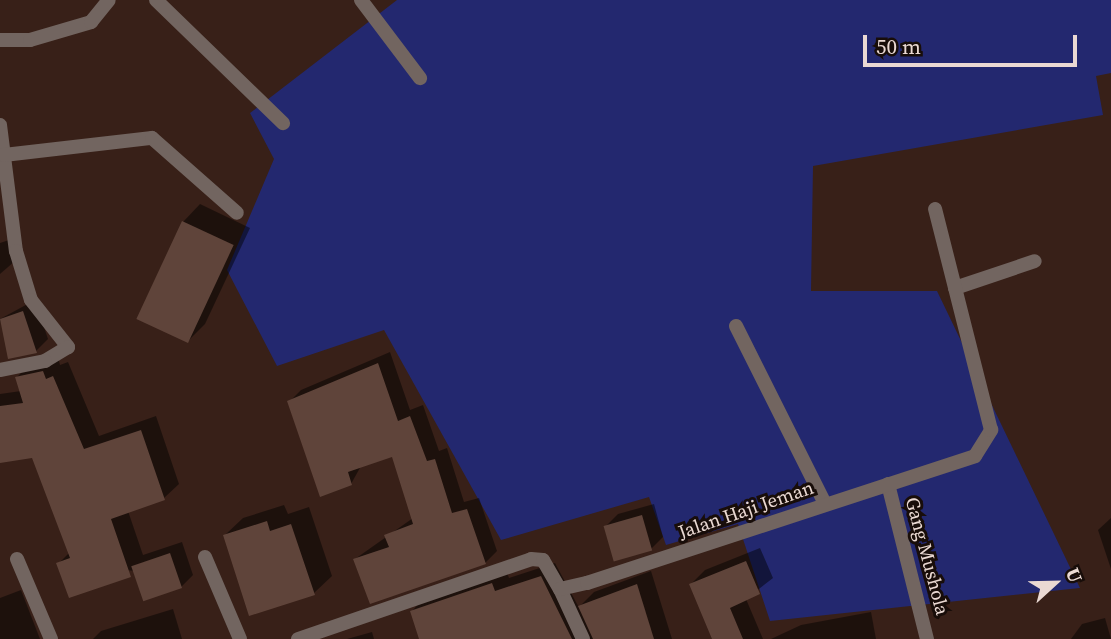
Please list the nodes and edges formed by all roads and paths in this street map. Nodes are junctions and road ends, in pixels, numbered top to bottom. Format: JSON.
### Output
{"nodes":[{"id":1,"x":108,"y":0,"type":"edge"},
{"id":2,"x":156,"y":0,"type":"edge"},
{"id":3,"x":363,"y":3,"type":"edge"},
{"id":4,"x":0,"y":40,"type":"edge"},
{"id":5,"x":420,"y":78,"type":"dead end"},
{"id":6,"x":283,"y":123,"type":"dead end"},
{"id":7,"x":0,"y":125,"type":"edge"},
{"id":8,"x":5,"y":155,"type":"junction"},
{"id":9,"x":935,"y":209,"type":"dead end"},
{"id":10,"x":237,"y":213,"type":"dead end"},
{"id":11,"x":1035,"y":261,"type":"dead end"},
{"id":12,"x":955,"y":288,"type":"junction"},
{"id":13,"x":736,"y":326,"type":"dead end"},
{"id":14,"x":0,"y":370,"type":"edge"},
{"id":15,"x":888,"y":484,"type":"junction"},
{"id":16,"x":825,"y":504,"type":"junction"},
{"id":17,"x":205,"y":557,"type":"dead end"},
{"id":18,"x":17,"y":559,"type":"dead end"},
{"id":19,"x":561,"y":589,"type":"junction"},
{"id":20,"x":51,"y":639,"type":"edge"},
{"id":21,"x":240,"y":639,"type":"edge"},
{"id":22,"x":298,"y":639,"type":"edge"},
{"id":23,"x":583,"y":639,"type":"edge"},
{"id":24,"x":927,"y":639,"type":"edge"}],
"edges":[{"from":1,"to":4,"type":"street"},
{"from":2,"to":6,"type":"street"},
{"from":3,"to":5,"type":"street"},
{"from":7,"to":8,"type":"street"},
{"from":8,"to":10,"type":"street"},
{"from":8,"to":14,"type":"street"},
{"from":9,"to":12,"type":"street","name":"Jalan Haji Jeman"},
{"from":11,"to":12,"type":"street"},
{"from":12,"to":15,"type":"street","name":"Jalan Haji Jeman"},
{"from":13,"to":16,"type":"street"},
{"from":15,"to":16,"type":"street","name":"Jalan Haji Jeman"},
{"from":15,"to":24,"type":"street","name":"Gang Mushola"},
{"from":16,"to":19,"type":"street","name":"Jalan Haji Jeman"},
{"from":17,"to":21,"type":"street"},
{"from":18,"to":20,"type":"street"},
{"from":19,"to":22,"type":"street"},
{"from":19,"to":23,"type":"street"}]}
